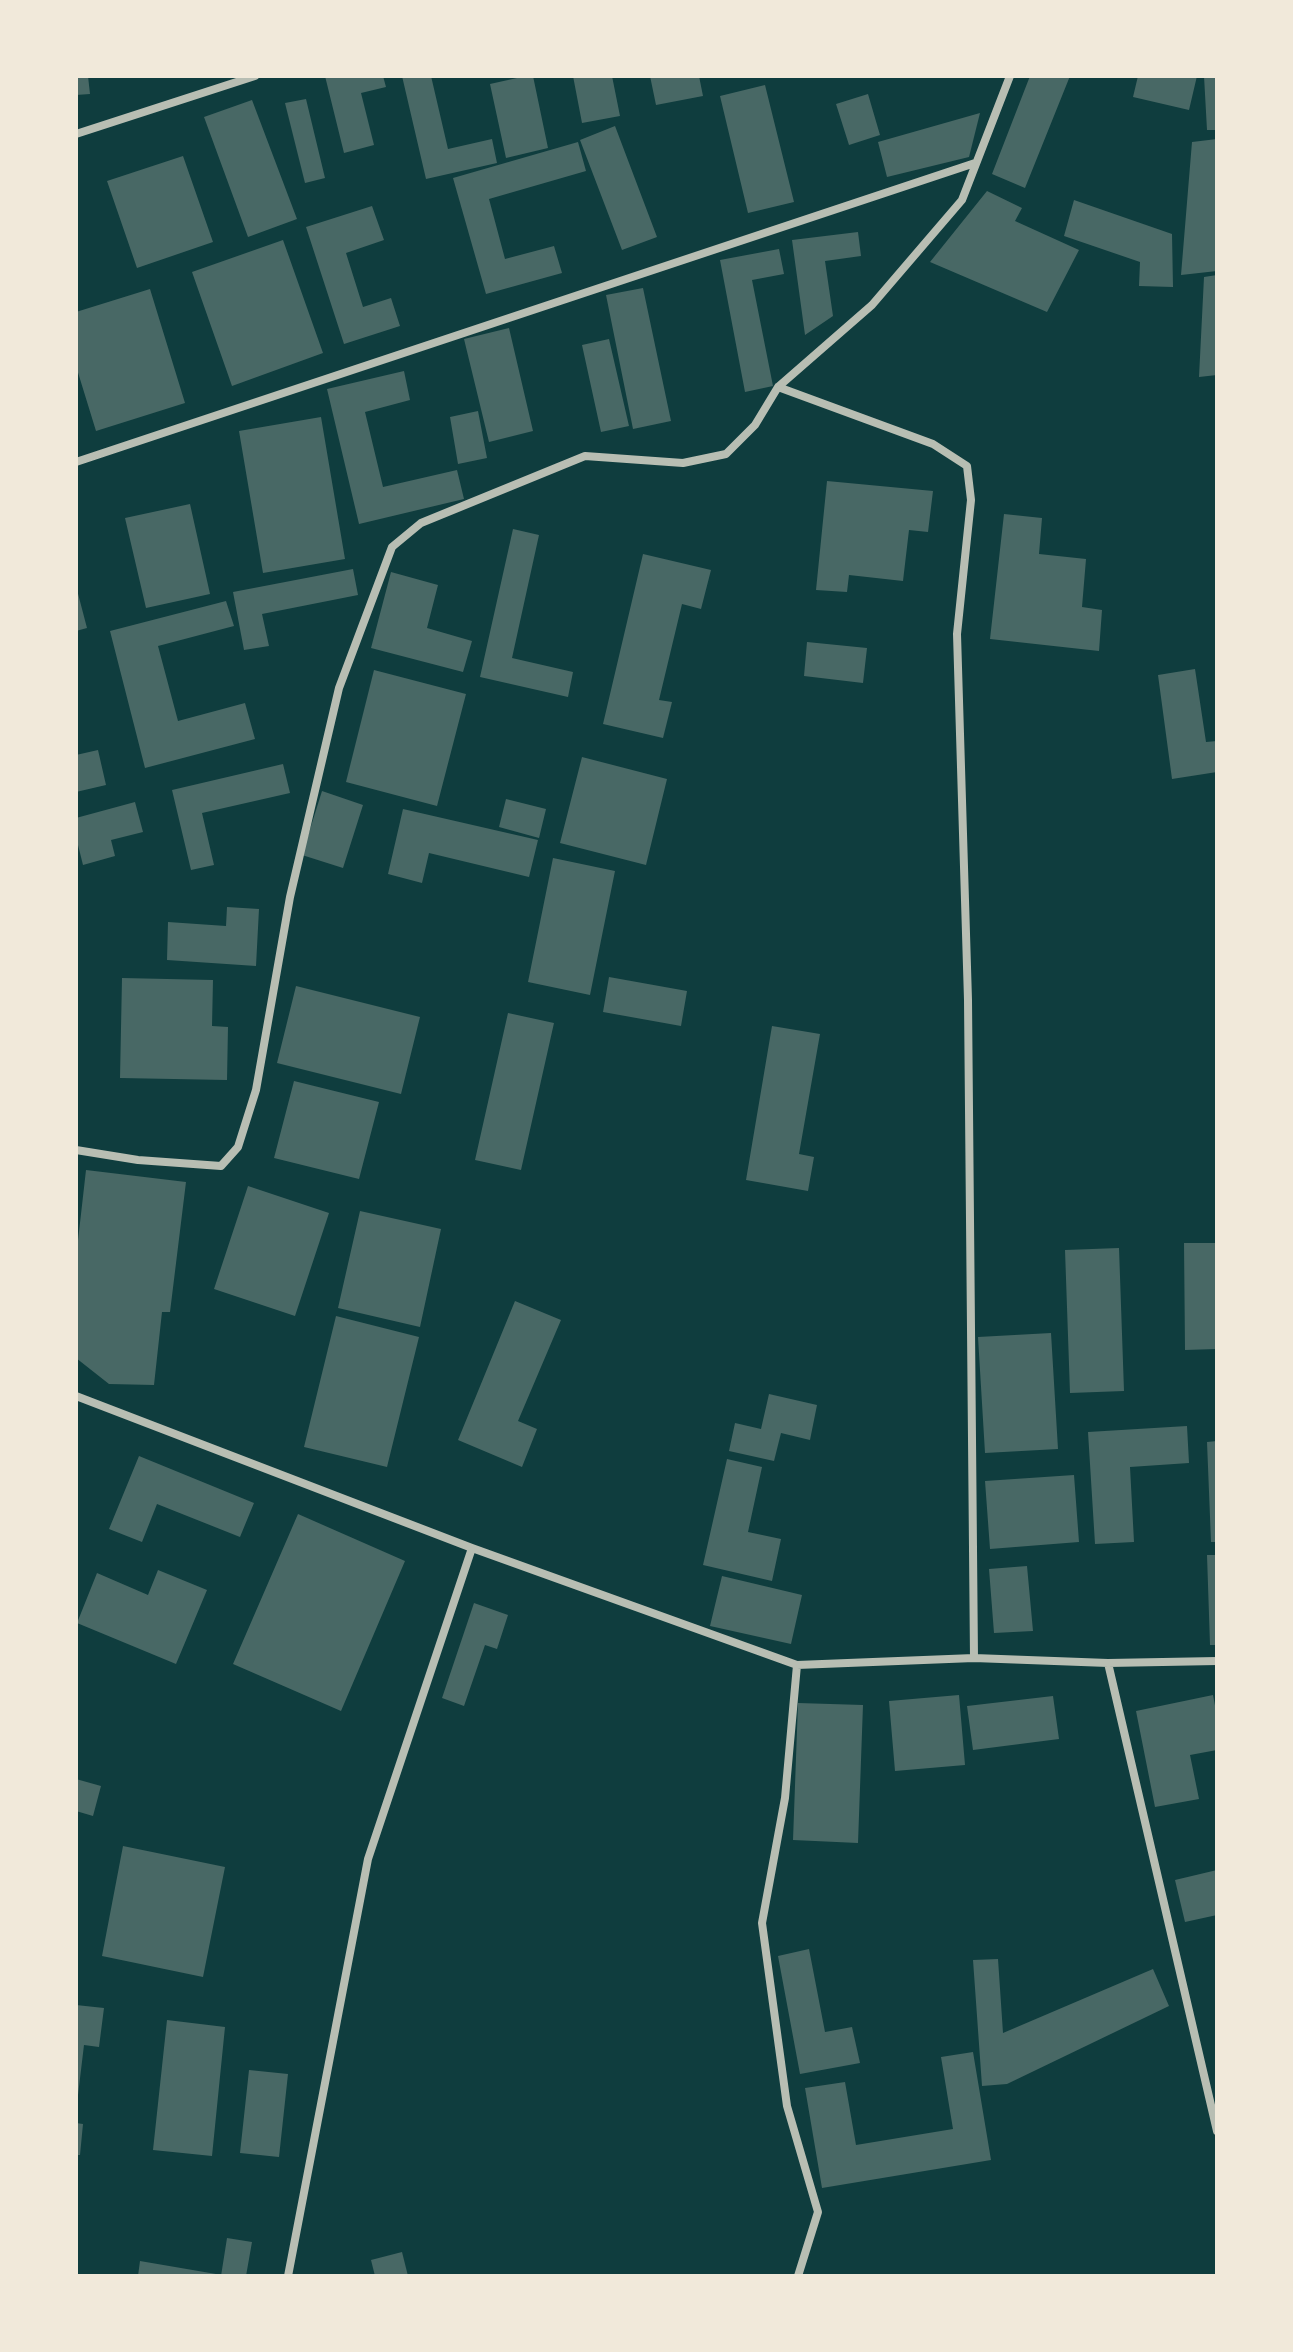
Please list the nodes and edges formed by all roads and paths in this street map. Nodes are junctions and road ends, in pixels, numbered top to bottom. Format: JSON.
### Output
{"nodes":[{"id":1,"x":255,"y":76,"type":"edge"},
{"id":2,"x":1010,"y":76,"type":"edge"},
{"id":3,"x":76,"y":134,"type":"edge"},
{"id":4,"x":975,"y":163,"type":"junction"},
{"id":5,"x":778,"y":387,"type":"junction"},
{"id":6,"x":76,"y":462,"type":"edge"},
{"id":7,"x":76,"y":1150,"type":"edge"},
{"id":8,"x":76,"y":1396,"type":"edge"},
{"id":9,"x":472,"y":1548,"type":"junction"},
{"id":10,"x":974,"y":1658,"type":"junction"},
{"id":11,"x":1217,"y":1661,"type":"edge"},
{"id":12,"x":1108,"y":1663,"type":"junction"},
{"id":13,"x":797,"y":1665,"type":"junction"},
{"id":14,"x":1217,"y":2131,"type":"edge"},
{"id":15,"x":288,"y":2276,"type":"edge"},
{"id":16,"x":798,"y":2276,"type":"edge"}],
"edges":[{"from":1,"to":3,"type":"street"},
{"from":2,"to":4,"type":"street"},
{"from":4,"to":5,"type":"street"},
{"from":4,"to":6,"type":"street"},
{"from":5,"to":7,"type":"street"},
{"from":5,"to":10,"type":"street"},
{"from":8,"to":9,"type":"street"},
{"from":9,"to":13,"type":"street"},
{"from":9,"to":15,"type":"street"},
{"from":10,"to":12,"type":"street"},
{"from":10,"to":13,"type":"street"},
{"from":11,"to":12,"type":"street"},
{"from":12,"to":14,"type":"street"},
{"from":13,"to":16,"type":"street"}]}
